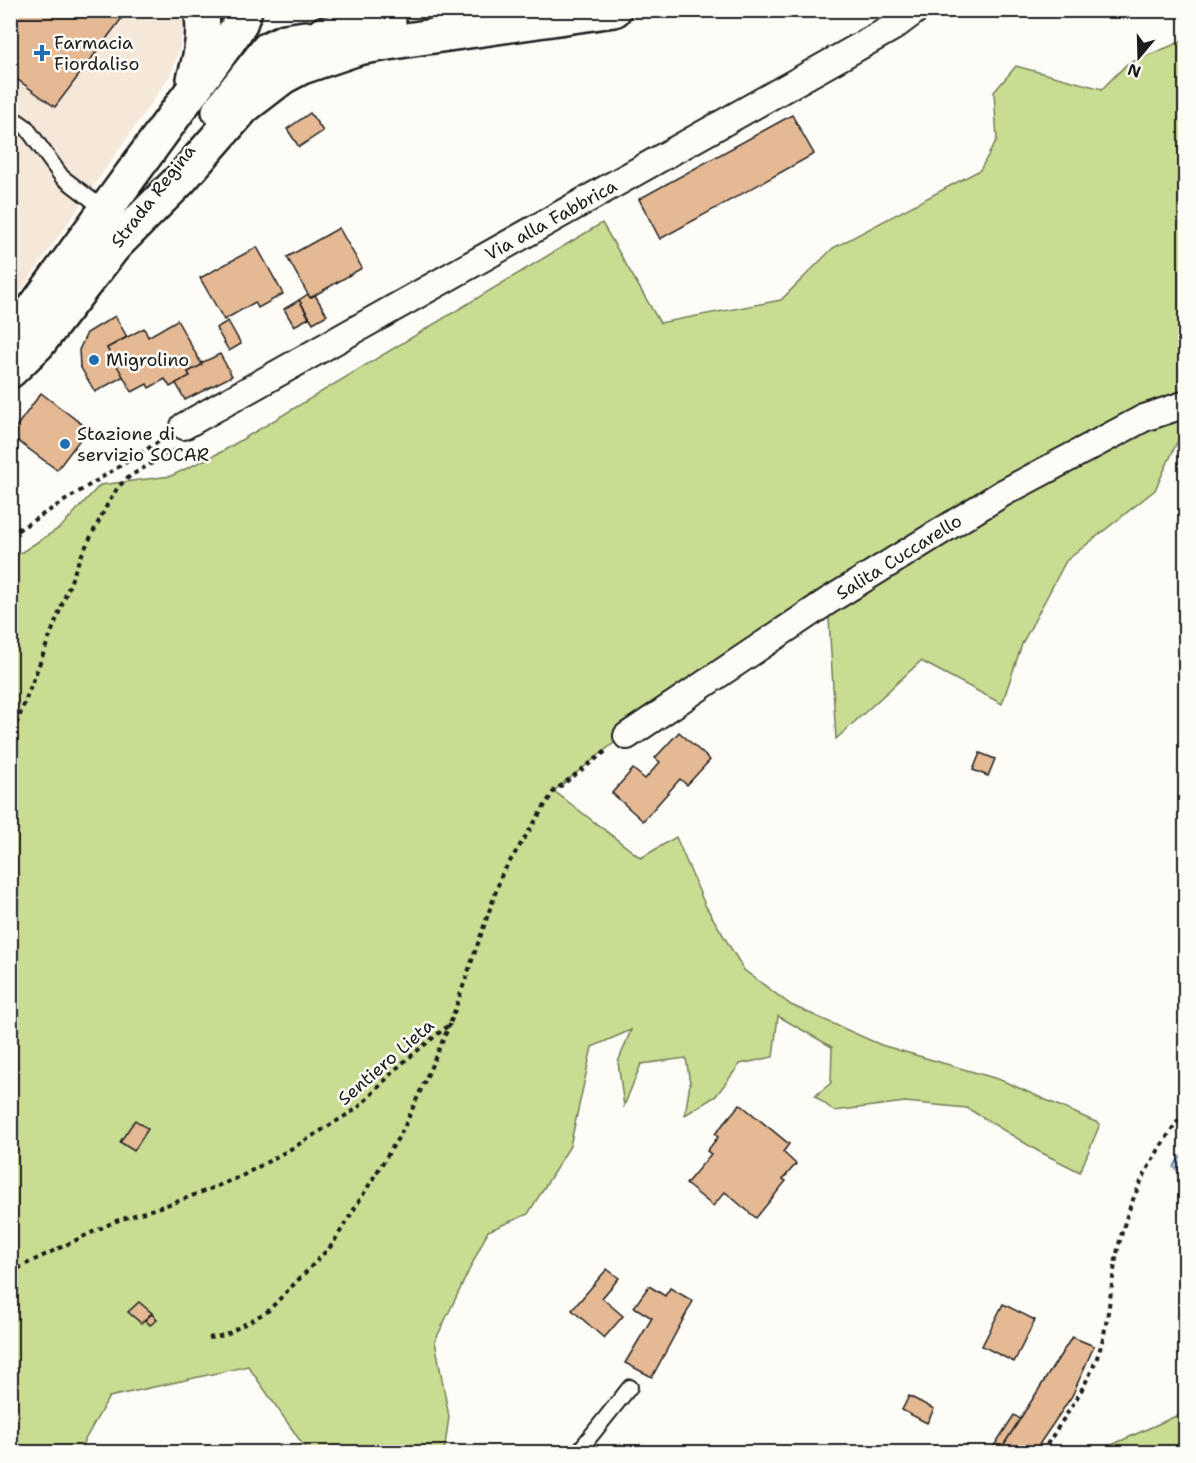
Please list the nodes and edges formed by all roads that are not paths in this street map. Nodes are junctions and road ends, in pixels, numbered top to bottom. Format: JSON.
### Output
{"nodes":[{"id":1,"x":201,"y":10,"type":"edge"},
{"id":2,"x":245,"y":10,"type":"edge"},
{"id":3,"x":253,"y":10,"type":"edge"},
{"id":4,"x":349,"y":10,"type":"edge"},
{"id":5,"x":468,"y":10,"type":"edge"},
{"id":6,"x":614,"y":10,"type":"edge"},
{"id":7,"x":916,"y":10,"type":"edge"},
{"id":8,"x":314,"y":36,"type":"junction"},
{"id":9,"x":181,"y":107,"type":"junction"},
{"id":10,"x":10,"y":116,"type":"edge"},
{"id":11,"x":105,"y":210,"type":"junction"},
{"id":12,"x":111,"y":249,"type":"junction"},
{"id":13,"x":10,"y":344,"type":"edge"},
{"id":14,"x":10,"y":371,"type":"edge"},
{"id":15,"x":1185,"y":404,"type":"edge"},
{"id":16,"x":181,"y":437,"type":"road end"},
{"id":17,"x":627,"y":736,"type":"road end"},
{"id":18,"x":630,"y":1387,"type":"dead end"},
{"id":19,"x":578,"y":1452,"type":"edge"}],
"edges":[{"from":1,"to":9,"type":"main road"},
{"from":2,"to":9,"type":"main road"},
{"from":3,"to":8,"type":"main road"},
{"from":4,"to":8,"type":"main road"},
{"from":5,"to":8,"type":"main road","name":"Strada Regina"},
{"from":6,"to":12,"type":"main road"},
{"from":7,"to":16,"type":"street","name":"Via alla Fabbrica"},
{"from":8,"to":12,"type":"main road","name":"Strada Regina"},
{"from":9,"to":11,"type":"main road"},
{"from":10,"to":11,"type":"lane"},
{"from":11,"to":13,"type":"main road"},
{"from":12,"to":14,"type":"main road","name":"Strada Regina"},
{"from":15,"to":17,"type":"street","name":"Salita Cuccarello"},
{"from":18,"to":19,"type":"lane"}]}
